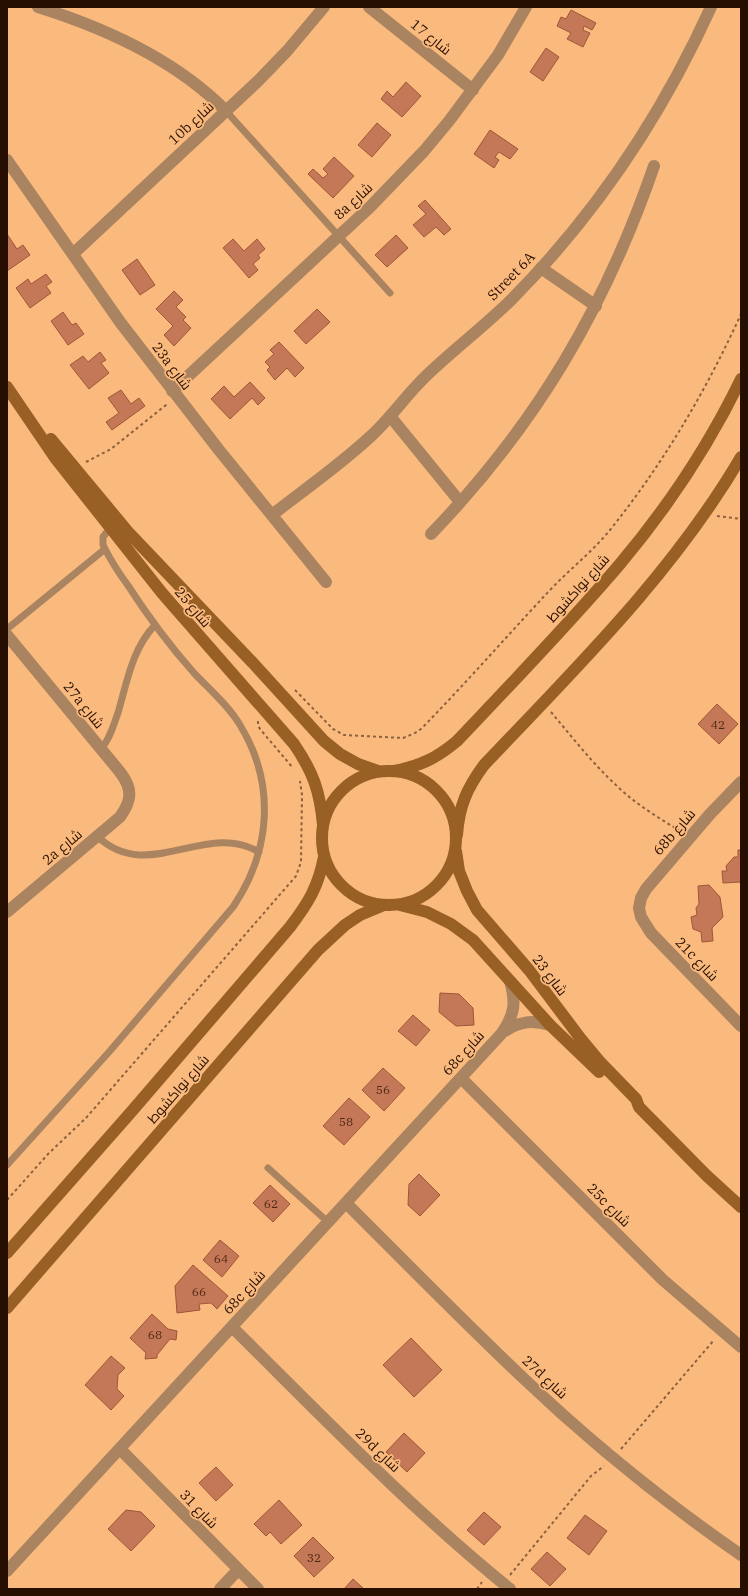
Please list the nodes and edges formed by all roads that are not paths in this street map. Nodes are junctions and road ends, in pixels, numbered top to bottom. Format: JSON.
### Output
{"nodes":[{"id":1,"x":38,"y":7,"type":"edge"},
{"id":2,"x":324,"y":7,"type":"edge"},
{"id":3,"x":369,"y":7,"type":"edge"},
{"id":4,"x":526,"y":7,"type":"edge"},
{"id":5,"x":711,"y":7,"type":"edge"},
{"id":6,"x":473,"y":90,"type":"junction"},
{"id":7,"x":226,"y":111,"type":"junction"},
{"id":8,"x":7,"y":160,"type":"edge"},
{"id":9,"x":654,"y":166,"type":"dead end"},
{"id":10,"x":338,"y":235,"type":"junction"},
{"id":11,"x":73,"y":254,"type":"junction"},
{"id":12,"x":541,"y":268,"type":"junction"},
{"id":13,"x":390,"y":293,"type":"dead end"},
{"id":14,"x":596,"y":306,"type":"junction"},
{"id":15,"x":741,"y":379,"type":"edge"},
{"id":16,"x":7,"y":387,"type":"edge"},
{"id":17,"x":172,"y":391,"type":"junction"},
{"id":18,"x":25,"y":413,"type":"junction"},
{"id":19,"x":390,"y":416,"type":"junction"},
{"id":20,"x":741,"y":457,"type":"edge"},
{"id":21,"x":460,"y":502,"type":"junction"},
{"id":22,"x":272,"y":515,"type":"junction"},
{"id":23,"x":110,"y":528,"type":"junction"},
{"id":24,"x":431,"y":534,"type":"dead end"},
{"id":25,"x":105,"y":549,"type":"junction"},
{"id":26,"x":326,"y":582,"type":"dead end"},
{"id":27,"x":155,"y":625,"type":"junction"},
{"id":28,"x":7,"y":629,"type":"edge"},
{"id":29,"x":7,"y":635,"type":"edge"},
{"id":30,"x":101,"y":749,"type":"junction"},
{"id":31,"x":394,"y":771,"type":"junction"},
{"id":32,"x":378,"y":772,"type":"junction"},
{"id":33,"x":741,"y":782,"type":"edge"},
{"id":34,"x":130,"y":799,"type":"joint"},
{"id":35,"x":323,"y":825,"type":"junction"},
{"id":36,"x":457,"y":835,"type":"junction"},
{"id":37,"x":97,"y":836,"type":"junction"},
{"id":38,"x":456,"y":851,"type":"junction"},
{"id":39,"x":259,"y":852,"type":"junction"},
{"id":40,"x":324,"y":857,"type":"junction"},
{"id":41,"x":384,"y":905,"type":"junction"},
{"id":42,"x":400,"y":905,"type":"junction"},
{"id":43,"x":639,"y":908,"type":"joint"},
{"id":44,"x":7,"y":912,"type":"edge"},
{"id":45,"x":510,"y":981,"type":"junction"},
{"id":46,"x":550,"y":1024,"type":"junction"},
{"id":47,"x":741,"y":1026,"type":"edge"},
{"id":48,"x":502,"y":1033,"type":"junction"},
{"id":49,"x":461,"y":1078,"type":"junction"},
{"id":50,"x":639,"y":1107,"type":"junction"},
{"id":51,"x":7,"y":1165,"type":"edge"},
{"id":52,"x":268,"y":1168,"type":"dead end"},
{"id":53,"x":346,"y":1203,"type":"junction"},
{"id":54,"x":741,"y":1207,"type":"edge"},
{"id":55,"x":328,"y":1222,"type":"junction"},
{"id":56,"x":7,"y":1253,"type":"edge"},
{"id":57,"x":7,"y":1308,"type":"edge"},
{"id":58,"x":232,"y":1327,"type":"junction"},
{"id":59,"x":741,"y":1347,"type":"edge"},
{"id":60,"x":120,"y":1449,"type":"junction"},
{"id":61,"x":741,"y":1555,"type":"edge"},
{"id":62,"x":238,"y":1570,"type":"junction"},
{"id":63,"x":7,"y":1571,"type":"edge"},
{"id":64,"x":220,"y":1589,"type":"edge"},
{"id":65,"x":258,"y":1589,"type":"edge"},
{"id":66,"x":510,"y":1589,"type":"edge"}],
"edges":[{"from":1,"to":7,"type":"street"},
{"from":2,"to":7,"type":"street","name":"10b شارع"},
{"from":3,"to":6,"type":"street","name":"شارع 17"},
{"from":4,"to":6,"type":"street","name":"8a شارع"},
{"from":5,"to":12,"type":"street","name":"Street 6A"},
{"from":6,"to":10,"type":"street","name":"8a شارع"},
{"from":7,"to":10,"type":"lane"},
{"from":7,"to":11,"type":"street","name":"10b شارع"},
{"from":8,"to":11,"type":"street","name":"23a شارع"},
{"from":9,"to":14,"type":"street"},
{"from":10,"to":13,"type":"lane"},
{"from":10,"to":17,"type":"street","name":"8a شارع"},
{"from":11,"to":17,"type":"street","name":"23a شارع"},
{"from":12,"to":14,"type":"street"},
{"from":12,"to":19,"type":"street","name":"Street 6A"},
{"from":14,"to":21,"type":"street"},
{"from":15,"to":31,"type":"street","name":"شارع نواكشوط"},
{"from":16,"to":18,"type":"street","name":"شارع 25"},
{"from":17,"to":22,"type":"street","name":"23a شارع"},
{"from":18,"to":23,"type":"street","name":"شارع 25"},
{"from":18,"to":32,"type":"street","name":"شارع 25"},
{"from":19,"to":21,"type":"street"},
{"from":19,"to":22,"type":"street","name":"Street 6A"},
{"from":20,"to":36,"type":"street"},
{"from":21,"to":24,"type":"street"},
{"from":22,"to":26,"type":"street","name":"23a شارع"},
{"from":23,"to":25,"type":"lane"},
{"from":23,"to":35,"type":"street","name":"شارع 25"},
{"from":25,"to":27,"type":"lane"},
{"from":25,"to":28,"type":"lane"},
{"from":27,"to":30,"type":"lane"},
{"from":27,"to":39,"type":"lane"},
{"from":29,"to":30,"type":"street","name":"27a شارع"},
{"from":30,"to":34,"type":"street","name":"27a شارع"},
{"from":31,"to":32,"type":"street"},
{"from":31,"to":36,"type":"street"},
{"from":32,"to":35,"type":"street"},
{"from":33,"to":43,"type":"street","name":"68b شارع"},
{"from":34,"to":37,"type":"street","name":"2a شارع"},
{"from":35,"to":40,"type":"street"},
{"from":36,"to":38,"type":"street"},
{"from":37,"to":39,"type":"lane"},
{"from":37,"to":44,"type":"street","name":"2a شارع"},
{"from":38,"to":42,"type":"street"},
{"from":38,"to":50,"type":"street","name":"شارع 23"},
{"from":39,"to":51,"type":"lane"},
{"from":40,"to":41,"type":"street"},
{"from":40,"to":56,"type":"street","name":"شارع نواكشوط"},
{"from":41,"to":42,"type":"street"},
{"from":41,"to":57,"type":"street","name":"شارع نواكشوط"},
{"from":42,"to":45,"type":"street","name":"شارع 23"},
{"from":43,"to":47,"type":"street","name":"21c شارع"},
{"from":45,"to":46,"type":"street","name":"شارع 23"},
{"from":45,"to":48,"type":"street","name":"68c شارع"},
{"from":46,"to":48,"type":"street","name":"68c شارع"},
{"from":46,"to":50,"type":"street","name":"شارع 23"},
{"from":48,"to":49,"type":"street","name":"68c شارع"},
{"from":49,"to":53,"type":"street","name":"68c شارع"},
{"from":49,"to":59,"type":"street","name":"25c شارع"},
{"from":50,"to":54,"type":"street","name":"شارع 23"},
{"from":52,"to":55,"type":"lane"},
{"from":53,"to":55,"type":"street","name":"68c شارع"},
{"from":53,"to":61,"type":"street","name":"27d شارع"},
{"from":55,"to":58,"type":"street","name":"68c شارع"},
{"from":58,"to":60,"type":"street","name":"68c شارع"},
{"from":58,"to":66,"type":"street","name":"29d شارع"},
{"from":60,"to":62,"type":"street","name":"شارع 31"},
{"from":60,"to":63,"type":"street","name":"68c شارع"},
{"from":62,"to":64,"type":"street"},
{"from":62,"to":65,"type":"street","name":"شارع 31"}]}
